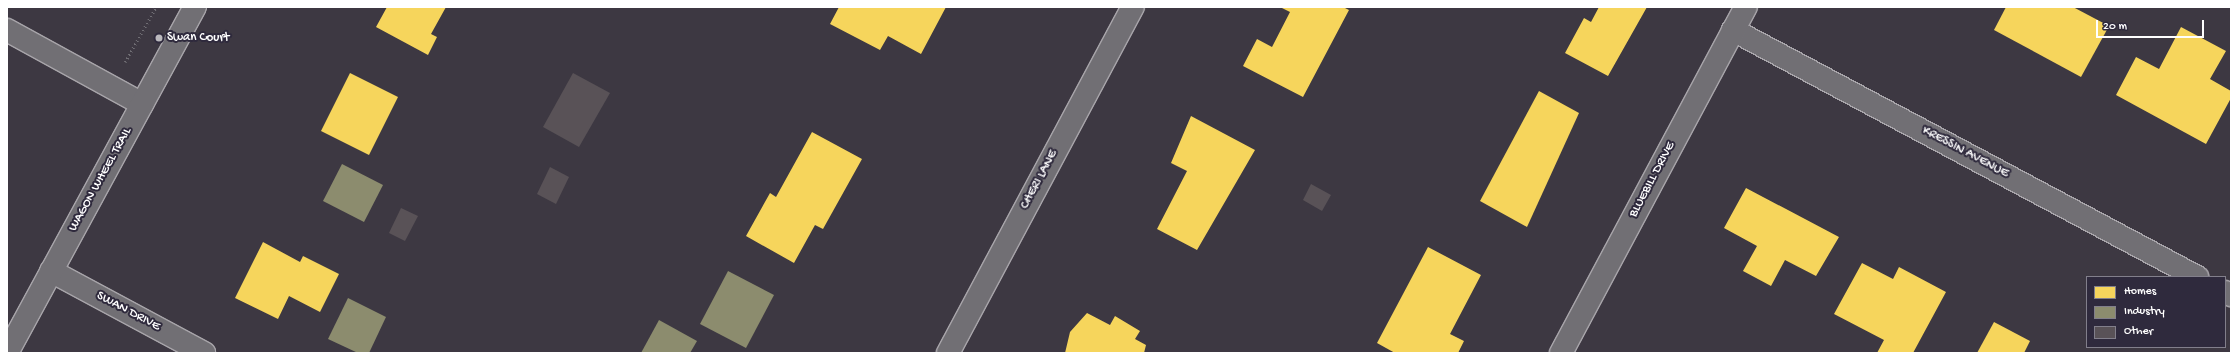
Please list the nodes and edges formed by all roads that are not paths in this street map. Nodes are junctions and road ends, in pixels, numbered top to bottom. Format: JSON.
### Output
{"nodes":[{"id":1,"x":195,"y":7,"type":"edge"},
{"id":2,"x":1133,"y":7,"type":"edge"},
{"id":3,"x":1746,"y":7,"type":"edge"},
{"id":4,"x":7,"y":30,"type":"edge"},
{"id":5,"x":1734,"y":30,"type":"junction"},
{"id":6,"x":142,"y":104,"type":"junction"},
{"id":7,"x":51,"y":271,"type":"junction"},
{"id":8,"x":2195,"y":276,"type":"edge"},
{"id":9,"x":7,"y":353,"type":"edge"},
{"id":10,"x":204,"y":353,"type":"edge"},
{"id":11,"x":948,"y":353,"type":"edge"},
{"id":12,"x":1561,"y":353,"type":"edge"}],
"edges":[{"from":1,"to":6,"type":"street","name":"WAGON WHEEL TRAIL"},
{"from":2,"to":11,"type":"street","name":"CHERI LANE"},
{"from":3,"to":5,"type":"street","name":"BLUEBILL DRIVE"},
{"from":4,"to":6,"type":"street"},
{"from":5,"to":8,"type":"street","name":"KRESSIN AVENUE"},
{"from":5,"to":12,"type":"street","name":"BLUEBILL DRIVE"},
{"from":6,"to":7,"type":"street","name":"WAGON WHEEL TRAIL"},
{"from":7,"to":9,"type":"street","name":"WAGON WHEEL TRAIL"},
{"from":7,"to":10,"type":"street","name":"SWAN DRIVE"}]}
